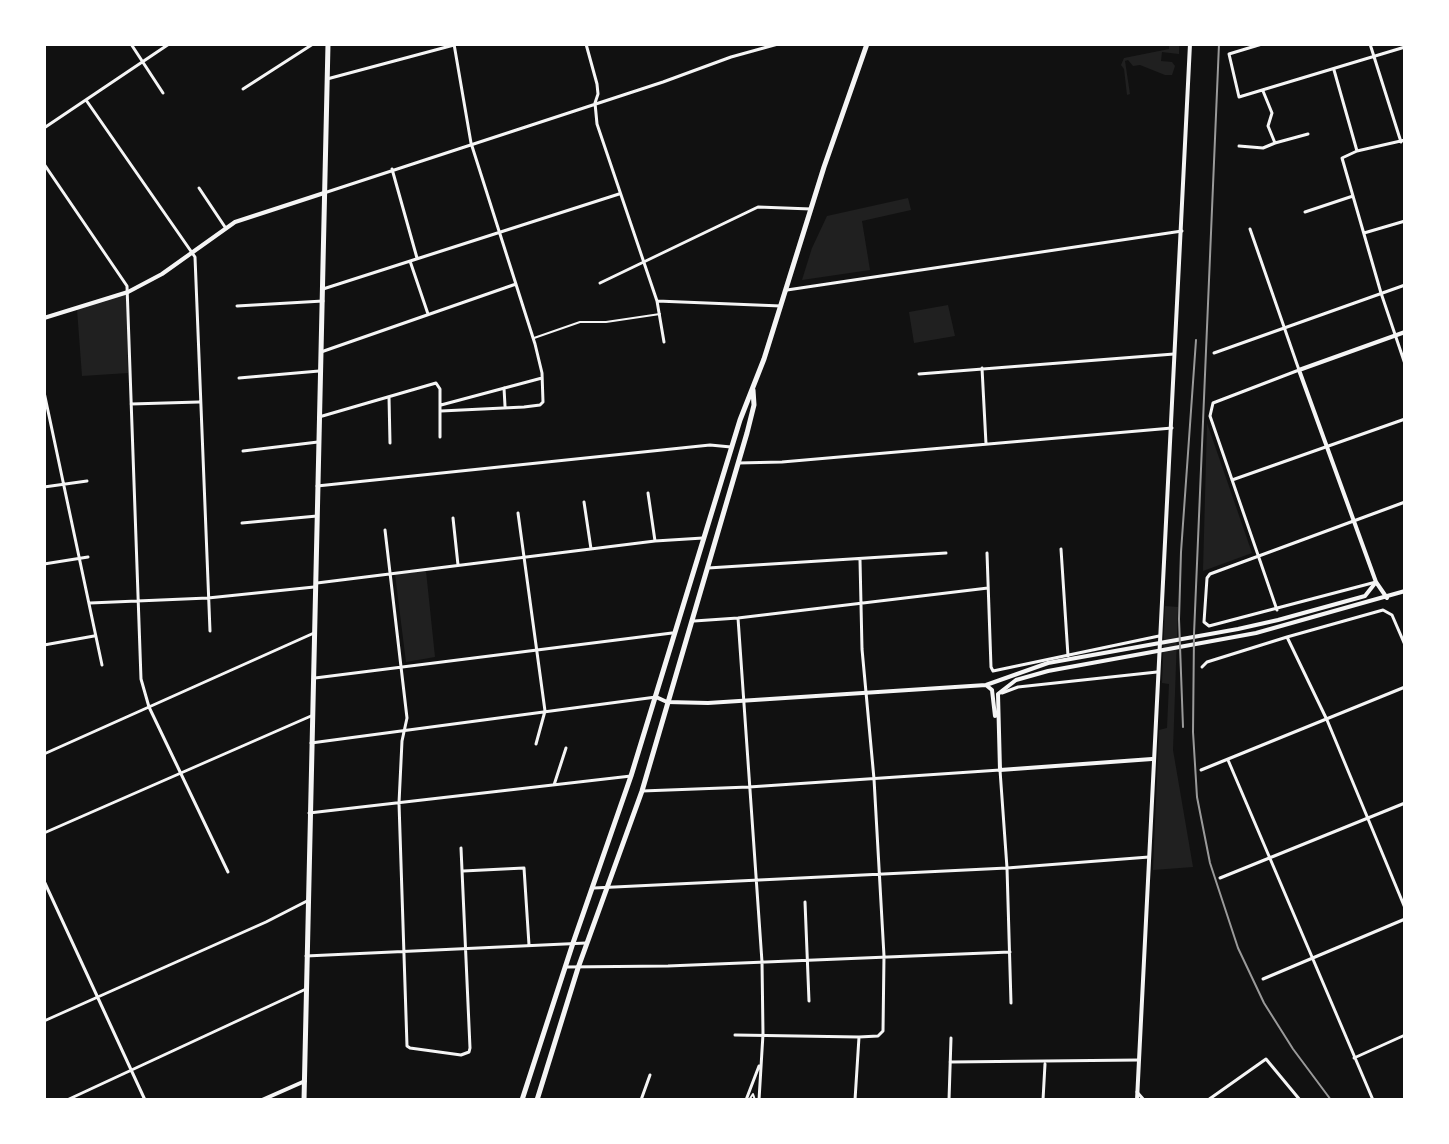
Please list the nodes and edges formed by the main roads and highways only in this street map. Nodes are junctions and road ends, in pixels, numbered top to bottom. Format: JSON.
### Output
{"nodes":[{"id":1,"x":328,"y":44,"type":"edge"},
{"id":2,"x":867,"y":44,"type":"edge"},
{"id":3,"x":753,"y":385,"type":"junction"},
{"id":4,"x":547,"y":1024,"type":"junction"},
{"id":5,"x":560,"y":1027,"type":"junction"},
{"id":6,"x":304,"y":1100,"type":"edge"},
{"id":7,"x":522,"y":1100,"type":"edge"},
{"id":8,"x":537,"y":1100,"type":"edge"}],
"edges":[{"from":1,"to":6,"type":"main road"},
{"from":2,"to":3,"type":"main road"},
{"from":3,"to":4,"type":"main road"},
{"from":3,"to":5,"type":"main road"},
{"from":4,"to":5,"type":"main road"},
{"from":4,"to":7,"type":"main road"},
{"from":5,"to":8,"type":"main road"}]}
